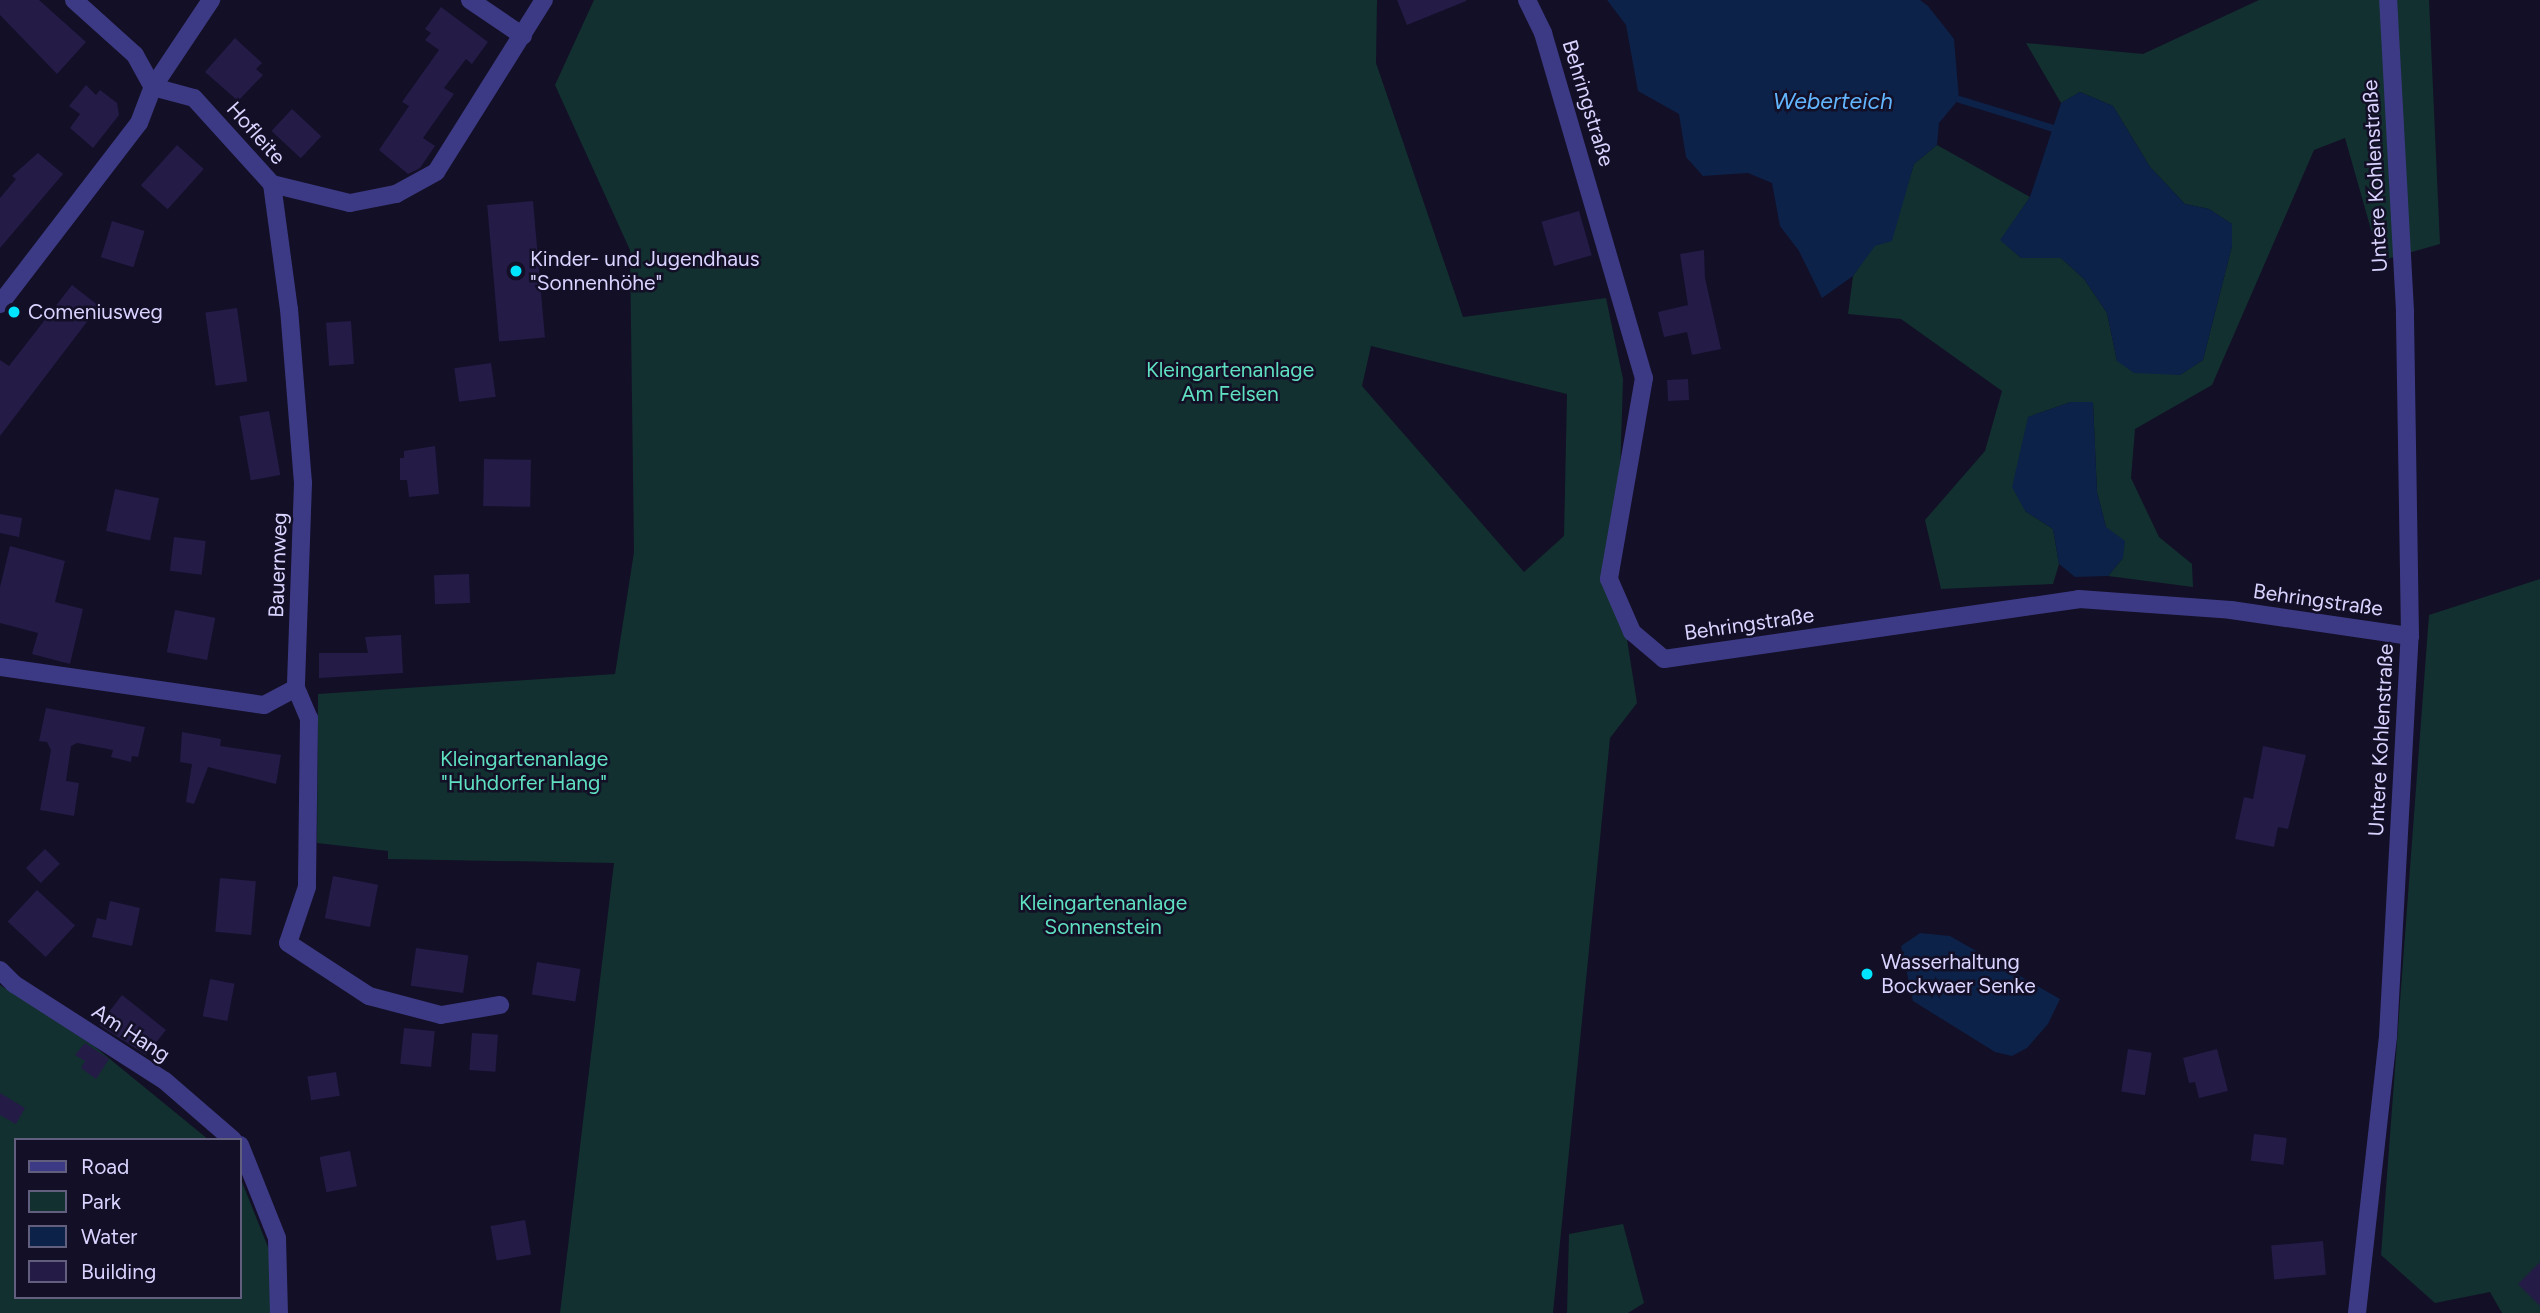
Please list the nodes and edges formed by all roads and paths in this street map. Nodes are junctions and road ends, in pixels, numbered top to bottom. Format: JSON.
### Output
{"nodes":[{"id":1,"x":74,"y":0,"type":"edge"},
{"id":2,"x":211,"y":0,"type":"edge"},
{"id":3,"x":470,"y":0,"type":"edge"},
{"id":4,"x":544,"y":0,"type":"edge"},
{"id":5,"x":1527,"y":0,"type":"edge"},
{"id":6,"x":2388,"y":0,"type":"edge"},
{"id":7,"x":523,"y":36,"type":"junction"},
{"id":8,"x":153,"y":87,"type":"junction"},
{"id":9,"x":272,"y":184,"type":"junction"},
{"id":10,"x":0,"y":304,"type":"edge"},
{"id":11,"x":2410,"y":636,"type":"junction"},
{"id":12,"x":0,"y":667,"type":"edge"},
{"id":13,"x":296,"y":688,"type":"junction"},
{"id":14,"x":0,"y":970,"type":"edge"},
{"id":15,"x":500,"y":1005,"type":"dead end"},
{"id":16,"x":231,"y":1138,"type":"edge"},
{"id":17,"x":242,"y":1150,"type":"edge"},
{"id":18,"x":279,"y":1313,"type":"edge"},
{"id":19,"x":2357,"y":1313,"type":"edge"}],
"edges":[{"from":1,"to":8,"type":"street"},
{"from":2,"to":8,"type":"street"},
{"from":3,"to":7,"type":"street"},
{"from":4,"to":7,"type":"street","name":"Hofleite"},
{"from":5,"to":11,"type":"street","name":"Behringstraße"},
{"from":6,"to":11,"type":"street","name":"Untere Kohlenstraße"},
{"from":7,"to":9,"type":"street","name":"Hofleite"},
{"from":8,"to":9,"type":"street","name":"Hofleite"},
{"from":8,"to":10,"type":"street"},
{"from":9,"to":13,"type":"street","name":"Bauernweg"},
{"from":11,"to":19,"type":"street","name":"Untere Kohlenstraße"},
{"from":12,"to":13,"type":"street"},
{"from":13,"to":15,"type":"street","name":"Bauernweg"},
{"from":14,"to":16,"type":"street","name":"Am Hang"},
{"from":17,"to":18,"type":"street"}]}
